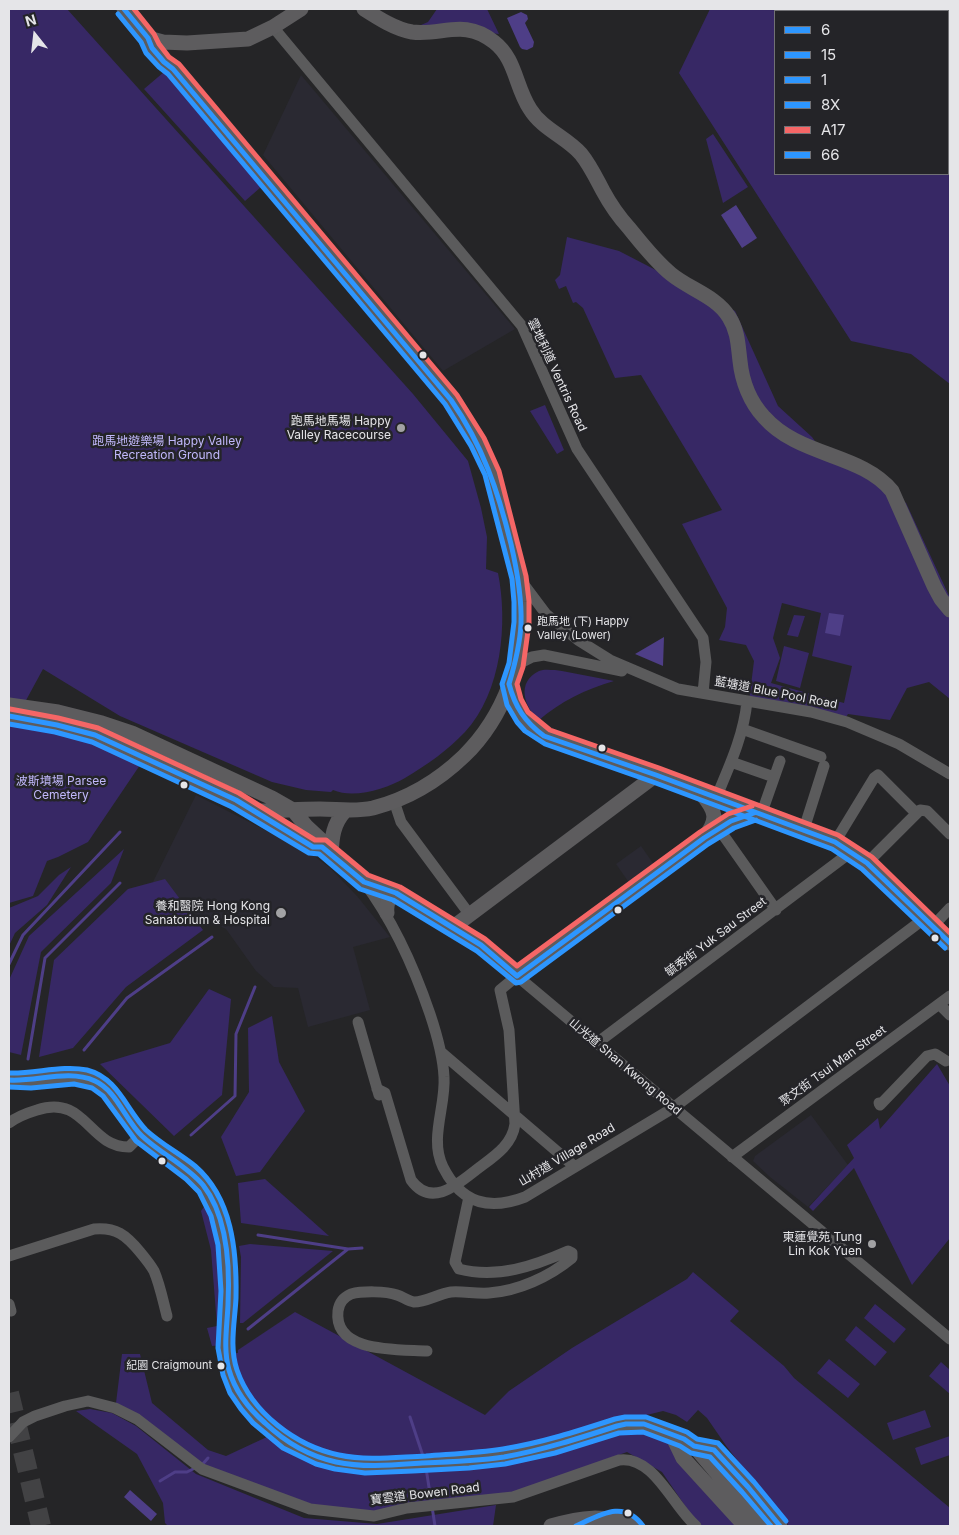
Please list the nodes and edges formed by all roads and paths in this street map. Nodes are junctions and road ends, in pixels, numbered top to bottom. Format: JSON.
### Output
{"nodes":[{"id":1,"x":124,"y":9,"type":"edge"},
{"id":2,"x":301,"y":9,"type":"edge"},
{"id":3,"x":368,"y":10,"type":"edge"},
{"id":4,"x":273,"y":27,"type":"junction"},
{"id":5,"x":148,"y":38,"type":"junction"},
{"id":6,"x":177,"y":42,"type":"junction"},
{"id":7,"x":174,"y":68,"type":"junction"},
{"id":8,"x":519,"y":578,"type":"junction"},
{"id":9,"x":950,"y":610,"type":"edge"},
{"id":10,"x":516,"y":665,"type":"junction"},
{"id":11,"x":646,"y":676,"type":"junction"},
{"id":12,"x":510,"y":684,"type":"junction"},
{"id":13,"x":703,"y":693,"type":"junction"},
{"id":14,"x":747,"y":701,"type":"junction"},
{"id":15,"x":9,"y":705,"type":"edge"},
{"id":16,"x":9,"y":716,"type":"edge"},
{"id":17,"x":742,"y":729,"type":"junction"},
{"id":18,"x":780,"y":761,"type":"dead end"},
{"id":19,"x":731,"y":762,"type":"junction"},
{"id":20,"x":950,"y":774,"type":"edge"},
{"id":21,"x":656,"y":775,"type":"junction"},
{"id":22,"x":774,"y":776,"type":"junction"},
{"id":23,"x":700,"y":792,"type":"junction"},
{"id":24,"x":716,"y":798,"type":"junction"},
{"id":25,"x":394,"y":801,"type":"junction"},
{"id":26,"x":292,"y":810,"type":"junction"},
{"id":27,"x":256,"y":811,"type":"junction"},
{"id":28,"x":345,"y":811,"type":"junction"},
{"id":29,"x":918,"y":811,"type":"junction"},
{"id":30,"x":758,"y":814,"type":"junction"},
{"id":31,"x":719,"y":829,"type":"junction"},
{"id":32,"x":804,"y":829,"type":"junction"},
{"id":33,"x":950,"y":834,"type":"edge"},
{"id":34,"x":704,"y":838,"type":"junction"},
{"id":35,"x":835,"y":842,"type":"junction"},
{"id":36,"x":327,"y":851,"type":"junction"},
{"id":37,"x":851,"y":852,"type":"junction"},
{"id":38,"x":867,"y":863,"type":"junction"},
{"id":39,"x":364,"y":882,"type":"junction"},
{"id":40,"x":396,"y":893,"type":"junction"},
{"id":41,"x":950,"y":908,"type":"edge"},
{"id":42,"x":776,"y":910,"type":"junction"},
{"id":43,"x":386,"y":913,"type":"junction"},
{"id":44,"x":470,"y":915,"type":"junction"},
{"id":45,"x":929,"y":922,"type":"junction"},
{"id":46,"x":452,"y":928,"type":"junction"},
{"id":47,"x":950,"y":943,"type":"edge"},
{"id":48,"x":517,"y":976,"type":"junction"},
{"id":49,"x":950,"y":996,"type":"edge"},
{"id":50,"x":940,"y":1005,"type":"junction"},
{"id":51,"x":950,"y":1015,"type":"edge"},
{"id":52,"x":358,"y":1022,"type":"dead end"},
{"id":53,"x":597,"y":1043,"type":"junction"},
{"id":54,"x":442,"y":1053,"type":"junction"},
{"id":55,"x":949,"y":1058,"type":"edge"},
{"id":56,"x":9,"y":1080,"type":"edge"},
{"id":57,"x":377,"y":1089,"type":"junction"},
{"id":58,"x":879,"y":1103,"type":"dead end"},
{"id":59,"x":674,"y":1108,"type":"junction"},
{"id":60,"x":514,"y":1114,"type":"junction"},
{"id":61,"x":9,"y":1123,"type":"edge"},
{"id":62,"x":141,"y":1135,"type":"junction"},
{"id":63,"x":732,"y":1157,"type":"junction"},
{"id":64,"x":397,"y":1159,"type":"dead end"},
{"id":65,"x":574,"y":1166,"type":"junction"},
{"id":66,"x":456,"y":1185,"type":"junction"},
{"id":67,"x":469,"y":1197,"type":"junction"},
{"id":68,"x":9,"y":1256,"type":"edge"},
{"id":69,"x":9,"y":1304,"type":"edge"},
{"id":70,"x":9,"y":1311,"type":"edge"},
{"id":71,"x":167,"y":1316,"type":"dead end"},
{"id":72,"x":950,"y":1339,"type":"edge"},
{"id":73,"x":428,"y":1351,"type":"dead end"},
{"id":74,"x":9,"y":1437,"type":"edge"},
{"id":75,"x":683,"y":1440,"type":"junction"},
{"id":76,"x":695,"y":1525,"type":"edge"},
{"id":77,"x":551,"y":1526,"type":"edge"},
{"id":78,"x":634,"y":1526,"type":"edge"},
{"id":79,"x":745,"y":1526,"type":"edge"},
{"id":80,"x":762,"y":1526,"type":"edge"},
{"id":81,"x":780,"y":1526,"type":"edge"}],
"edges":[{"from":1,"to":5,"type":"street"},
{"from":2,"to":4,"type":"street"},
{"from":3,"to":9,"type":"street"},
{"from":4,"to":6,"type":"street"},
{"from":4,"to":13,"type":"street","name":"雲地利道 Ventris Road"},
{"from":5,"to":6,"type":"street"},
{"from":5,"to":7,"type":"street"},
{"from":6,"to":7,"type":"street"},
{"from":7,"to":8,"type":"street"},
{"from":8,"to":10,"type":"street"},
{"from":8,"to":11,"type":"street","name":"藍塘道 Blue Pool Road"},
{"from":10,"to":11,"type":"street","name":"藍塘道 Blue Pool Road"},
{"from":10,"to":12,"type":"street"},
{"from":11,"to":13,"type":"street","name":"藍塘道 Blue Pool Road"},
{"from":12,"to":21,"type":"street"},
{"from":12,"to":25,"type":"street"},
{"from":13,"to":14,"type":"street","name":"藍塘道 Blue Pool Road"},
{"from":14,"to":17,"type":"street"},
{"from":14,"to":20,"type":"street","name":"藍塘道 Blue Pool Road"},
{"from":15,"to":26,"type":"street"},
{"from":16,"to":27,"type":"street"},
{"from":17,"to":19,"type":"street"},
{"from":17,"to":32,"type":"street"},
{"from":18,"to":22,"type":"street"},
{"from":19,"to":22,"type":"street"},
{"from":19,"to":24,"type":"street"},
{"from":21,"to":23,"type":"street"},
{"from":21,"to":44,"type":"street"},
{"from":22,"to":30,"type":"street"},
{"from":23,"to":24,"type":"street"},
{"from":23,"to":34,"type":"street"},
{"from":24,"to":30,"type":"street"},
{"from":25,"to":28,"type":"street"},
{"from":25,"to":44,"type":"street"},
{"from":26,"to":27,"type":"street"},
{"from":26,"to":28,"type":"street"},
{"from":26,"to":36,"type":"street","name":"山光道 Shan Kwong Road"},
{"from":27,"to":36,"type":"street"},
{"from":28,"to":36,"type":"street"},
{"from":29,"to":33,"type":"street"},
{"from":29,"to":35,"type":"street"},
{"from":29,"to":38,"type":"street"},
{"from":30,"to":31,"type":"street"},
{"from":30,"to":32,"type":"street"},
{"from":31,"to":34,"type":"street"},
{"from":31,"to":42,"type":"street"},
{"from":32,"to":35,"type":"street"},
{"from":34,"to":48,"type":"street"},
{"from":35,"to":37,"type":"street"},
{"from":36,"to":39,"type":"street","name":"山光道 Shan Kwong Road"},
{"from":37,"to":38,"type":"street"},
{"from":37,"to":42,"type":"street","name":"毓秀街 Yuk Sau Street"},
{"from":38,"to":45,"type":"street"},
{"from":39,"to":40,"type":"street","name":"山光道 Shan Kwong Road"},
{"from":39,"to":43,"type":"street","name":"山村道 Village Road"},
{"from":40,"to":43,"type":"street"},
{"from":40,"to":46,"type":"street","name":"山光道 Shan Kwong Road"},
{"from":41,"to":45,"type":"street","name":"山村道 Village Road"},
{"from":42,"to":53,"type":"street","name":"毓秀街 Yuk Sau Street"},
{"from":43,"to":54,"type":"street","name":"山村道 Village Road"},
{"from":44,"to":46,"type":"street"},
{"from":45,"to":47,"type":"street"},
{"from":45,"to":59,"type":"street","name":"山村道 Village Road"},
{"from":46,"to":48,"type":"street","name":"山光道 Shan Kwong Road"},
{"from":48,"to":53,"type":"street","name":"山光道 Shan Kwong Road"},
{"from":48,"to":60,"type":"street"},
{"from":49,"to":50,"type":"street","name":"聚文街 Tsui Man Street"},
{"from":50,"to":51,"type":"street"},
{"from":50,"to":63,"type":"street","name":"聚文街 Tsui Man Street"},
{"from":52,"to":57,"type":"street"},
{"from":53,"to":59,"type":"street","name":"山光道 Shan Kwong Road"},
{"from":54,"to":60,"type":"street"},
{"from":54,"to":66,"type":"street","name":"山村道 Village Road"},
{"from":55,"to":58,"type":"street"},
{"from":56,"to":62,"type":"street"},
{"from":57,"to":64,"type":"street"},
{"from":57,"to":66,"type":"street"},
{"from":59,"to":63,"type":"street","name":"山光道 Shan Kwong Road"},
{"from":59,"to":65,"type":"street","name":"山村道 Village Road"},
{"from":60,"to":65,"type":"street"},
{"from":60,"to":66,"type":"street"},
{"from":61,"to":62,"type":"street"},
{"from":62,"to":75,"type":"street"},
{"from":63,"to":72,"type":"street","name":"山光道 Shan Kwong Road"},
{"from":65,"to":67,"type":"street","name":"山村道 Village Road"},
{"from":66,"to":67,"type":"street","name":"山村道 Village Road"},
{"from":67,"to":73,"type":"street"},
{"from":68,"to":71,"type":"street"},
{"from":69,"to":70,"type":"street"},
{"from":74,"to":76,"type":"street","name":"寶雲道 Bowen Road"},
{"from":75,"to":79,"type":"street"},
{"from":75,"to":80,"type":"street"},
{"from":75,"to":81,"type":"street"},
{"from":77,"to":78,"type":"street"}]}
